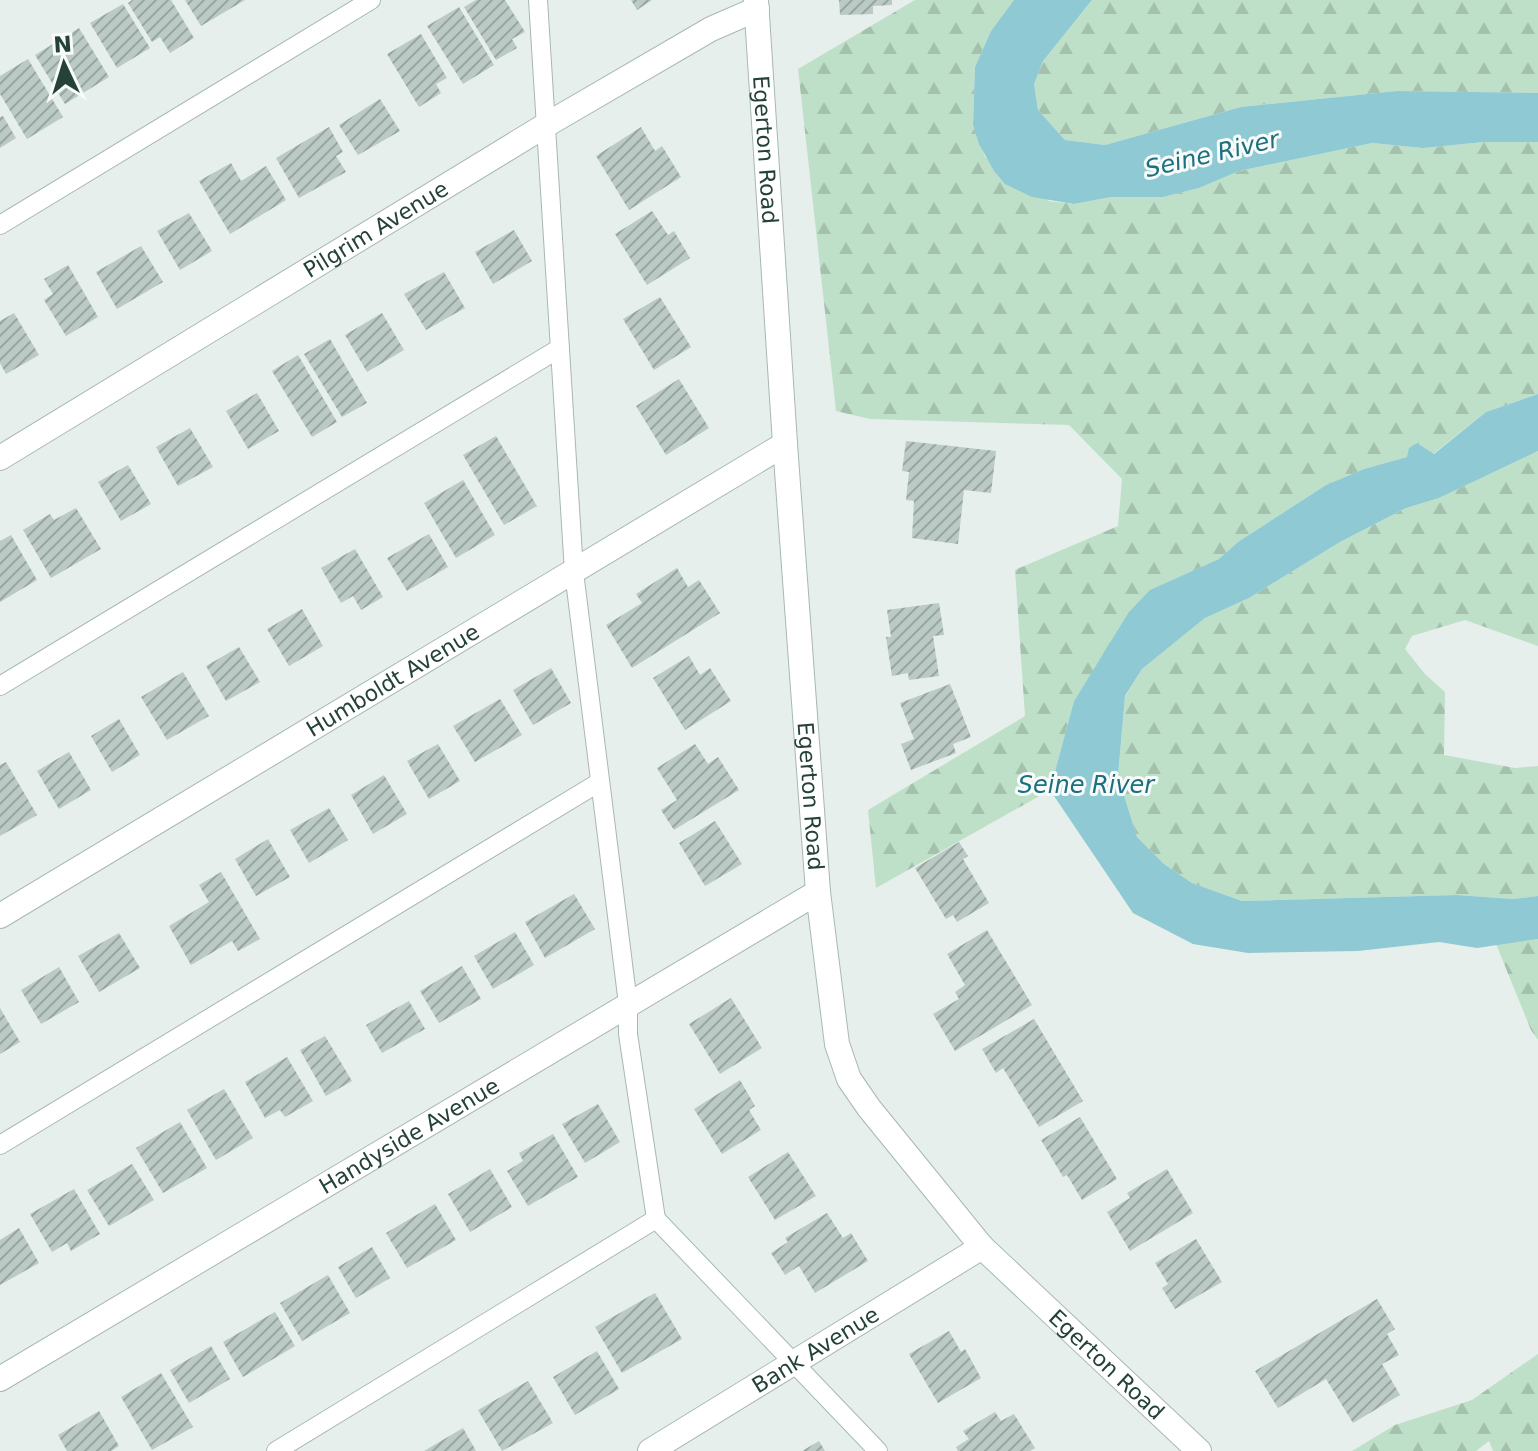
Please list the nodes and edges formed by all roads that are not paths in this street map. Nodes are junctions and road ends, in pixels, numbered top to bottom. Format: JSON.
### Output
{"nodes":[{"id":1,"x":371,"y":0,"type":"edge"},
{"id":2,"x":538,"y":0,"type":"edge"},
{"id":3,"x":756,"y":4,"type":"edge"},
{"id":4,"x":546,"y":125,"type":"junction"},
{"id":5,"x":0,"y":225,"type":"edge"},
{"id":6,"x":560,"y":348,"type":"junction"},
{"id":7,"x":785,"y":444,"type":"junction"},
{"id":8,"x":0,"y":458,"type":"edge"},
{"id":9,"x":574,"y":572,"type":"junction"},
{"id":10,"x":0,"y":686,"type":"edge"},
{"id":11,"x":598,"y":783,"type":"junction"},
{"id":12,"x":818,"y":892,"type":"junction"},
{"id":13,"x":0,"y":916,"type":"edge"},
{"id":14,"x":628,"y":1004,"type":"junction"},
{"id":15,"x":0,"y":1145,"type":"edge"},
{"id":16,"x":656,"y":1219,"type":"junction"},
{"id":17,"x":982,"y":1247,"type":"junction"},
{"id":18,"x":794,"y":1362,"type":"junction"},
{"id":19,"x":0,"y":1379,"type":"edge"},
{"id":20,"x":276,"y":1451,"type":"edge"},
{"id":21,"x":650,"y":1451,"type":"edge"},
{"id":22,"x":878,"y":1451,"type":"edge"},
{"id":23,"x":1199,"y":1451,"type":"edge"}],
"edges":[{"from":1,"to":5,"type":"lane"},
{"from":2,"to":4,"type":"lane"},
{"from":3,"to":4,"type":"street","name":"Pilgrim Avenue"},
{"from":3,"to":7,"type":"street","name":"Egerton Road"},
{"from":4,"to":6,"type":"lane"},
{"from":4,"to":8,"type":"street","name":"Pilgrim Avenue"},
{"from":6,"to":9,"type":"lane"},
{"from":6,"to":10,"type":"lane"},
{"from":7,"to":9,"type":"street","name":"Humboldt Avenue"},
{"from":7,"to":12,"type":"street","name":"Egerton Road"},
{"from":9,"to":11,"type":"lane"},
{"from":9,"to":13,"type":"street","name":"Humboldt Avenue"},
{"from":11,"to":14,"type":"lane"},
{"from":11,"to":15,"type":"lane"},
{"from":12,"to":14,"type":"street","name":"Handyside Avenue"},
{"from":12,"to":17,"type":"street","name":"Egerton Road"},
{"from":14,"to":16,"type":"lane"},
{"from":14,"to":19,"type":"street","name":"Handyside Avenue"},
{"from":16,"to":18,"type":"lane"},
{"from":16,"to":20,"type":"lane"},
{"from":17,"to":18,"type":"street","name":"Bank Avenue"},
{"from":17,"to":23,"type":"street","name":"Egerton Road"},
{"from":18,"to":21,"type":"street","name":"Bank Avenue"},
{"from":18,"to":22,"type":"lane"}]}
